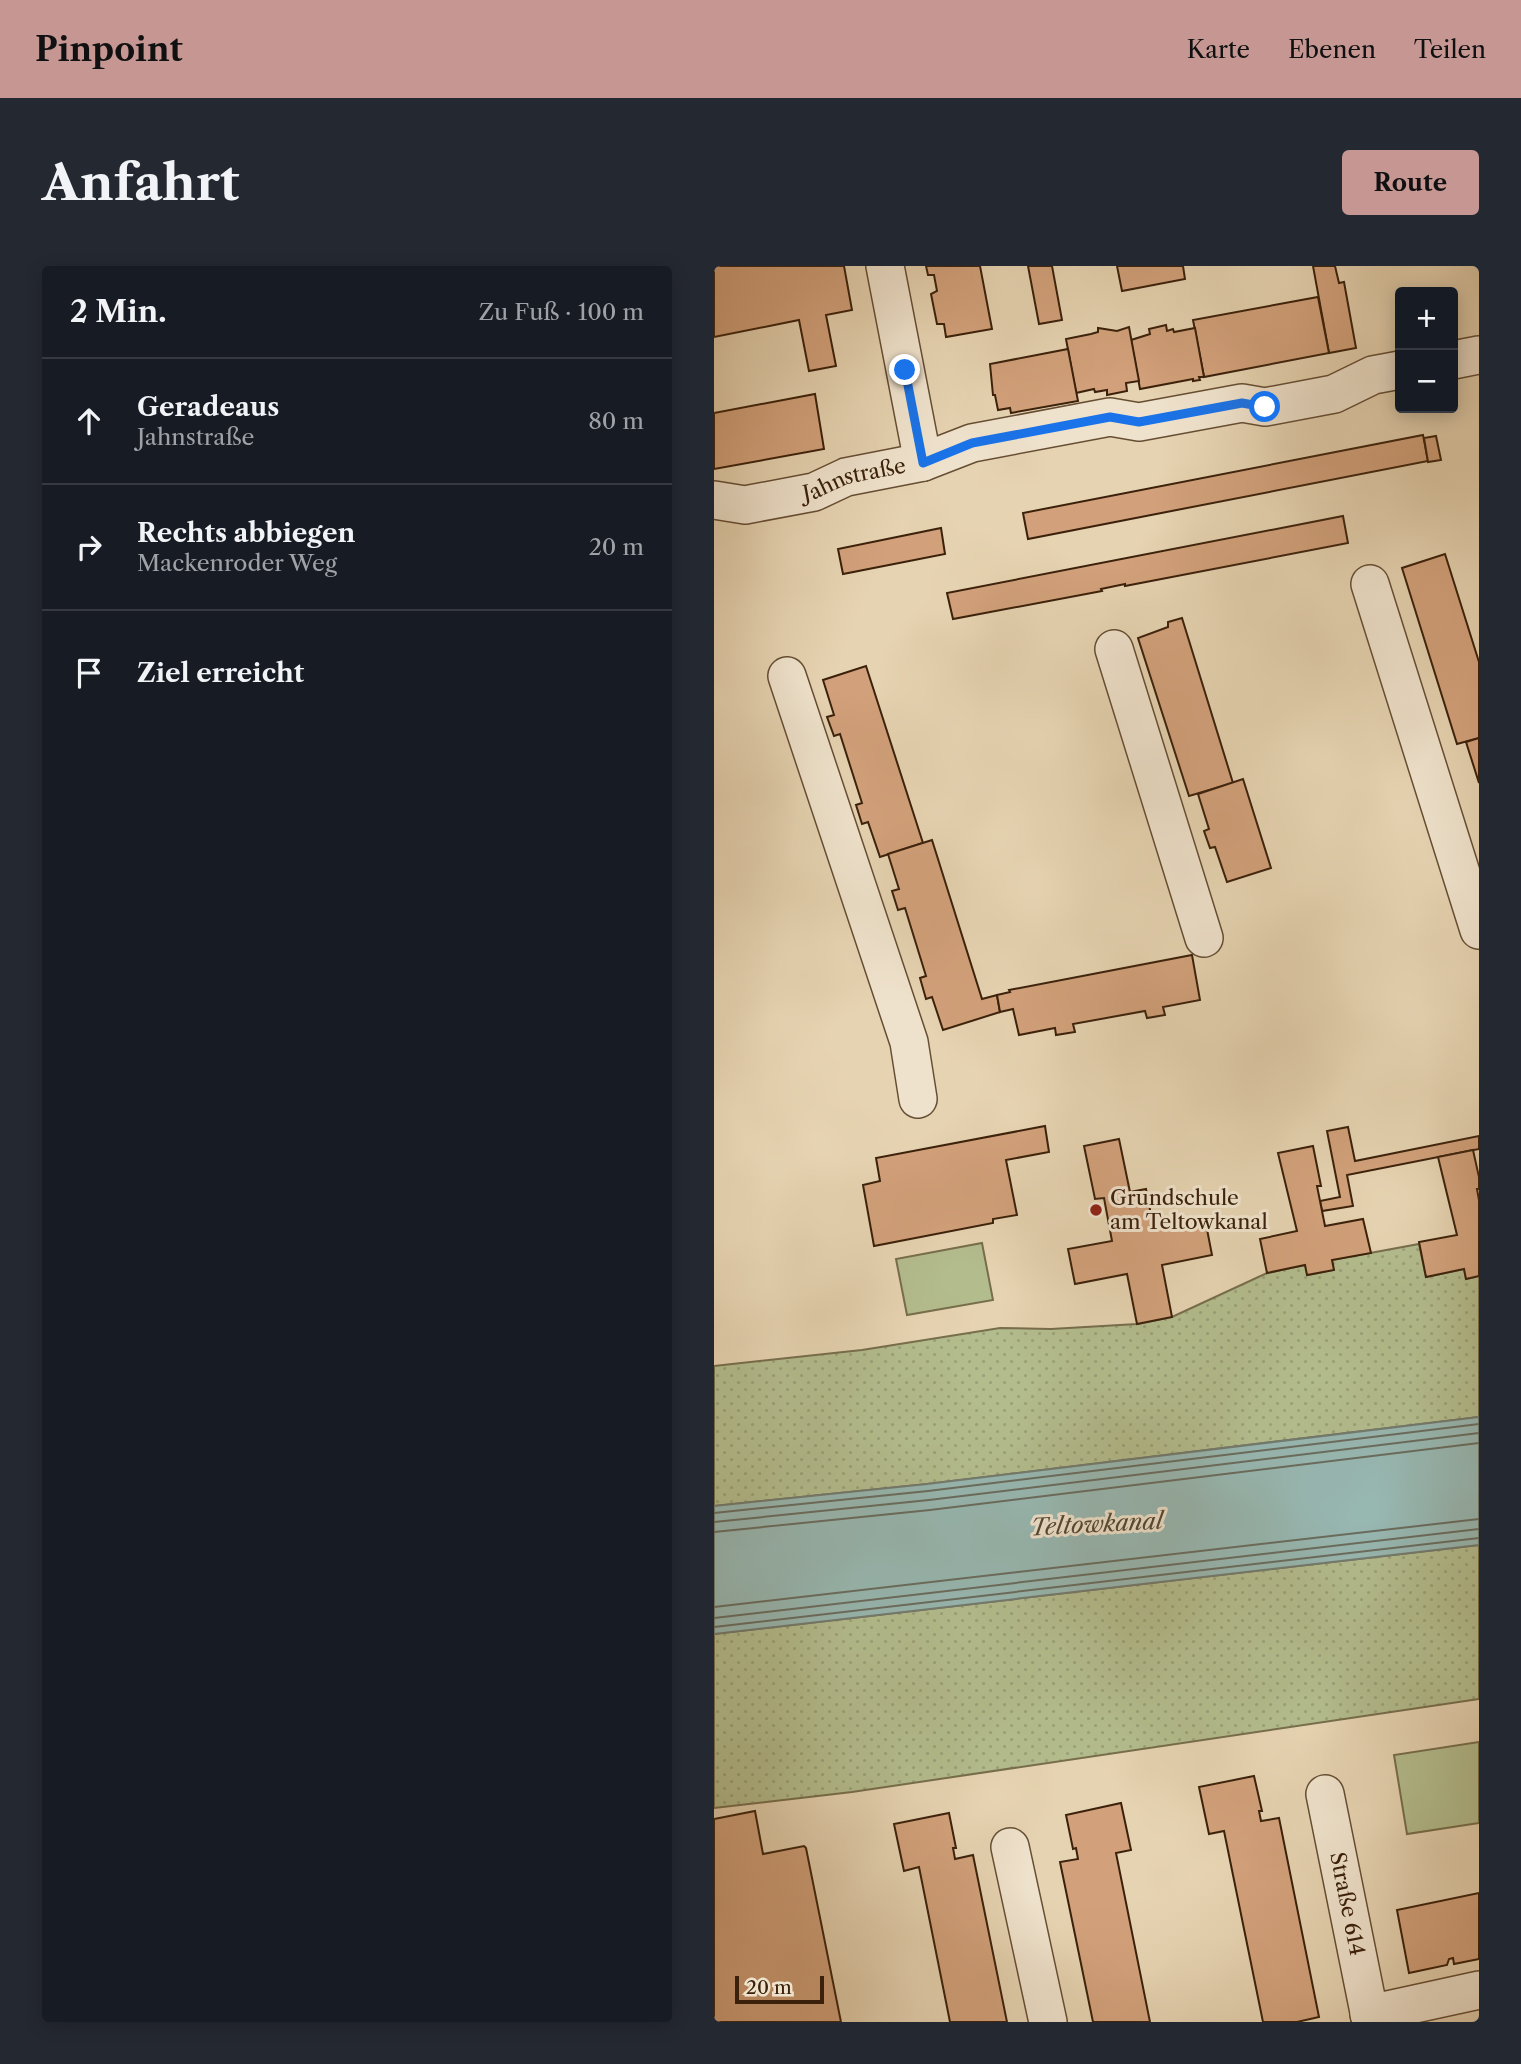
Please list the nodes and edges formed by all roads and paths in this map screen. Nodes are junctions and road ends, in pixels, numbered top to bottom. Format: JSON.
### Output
{"nodes":[{"id":1,"x":886,"y":266,"type":"edge"},
{"id":2,"x":1479,"y":355,"type":"edge"},
{"id":3,"x":1458,"y":358,"type":"edge"},
{"id":4,"x":1395,"y":371,"type":"edge"},
{"id":5,"x":923,"y":463,"type":"junction"},
{"id":6,"x":714,"y":500,"type":"edge"},
{"id":7,"x":1370,"y":584,"type":"dead end"},
{"id":8,"x":1114,"y":649,"type":"dead end"},
{"id":9,"x":787,"y":676,"type":"dead end"},
{"id":10,"x":1479,"y":930,"type":"edge"},
{"id":11,"x":1204,"y":938,"type":"dead end"},
{"id":12,"x":918,"y":1099,"type":"dead end"},
{"id":13,"x":1325,"y":1794,"type":"dead end"},
{"id":14,"x":1010,"y":1847,"type":"dead end"},
{"id":15,"x":1479,"y":1990,"type":"edge"},
{"id":16,"x":1370,"y":2018,"type":"edge"},
{"id":17,"x":1048,"y":2022,"type":"edge"}],
"edges":[{"from":1,"to":5,"type":"street"},
{"from":2,"to":3,"type":"street"},
{"from":4,"to":5,"type":"street","name":"Jahnstraße"},
{"from":5,"to":6,"type":"street","name":"Jahnstraße"},
{"from":7,"to":10,"type":"street"},
{"from":8,"to":11,"type":"street"},
{"from":9,"to":12,"type":"street"},
{"from":13,"to":16,"type":"street","name":"Straße 614"},
{"from":14,"to":17,"type":"street"},
{"from":15,"to":16,"type":"street","name":"Straße 614"}]}
